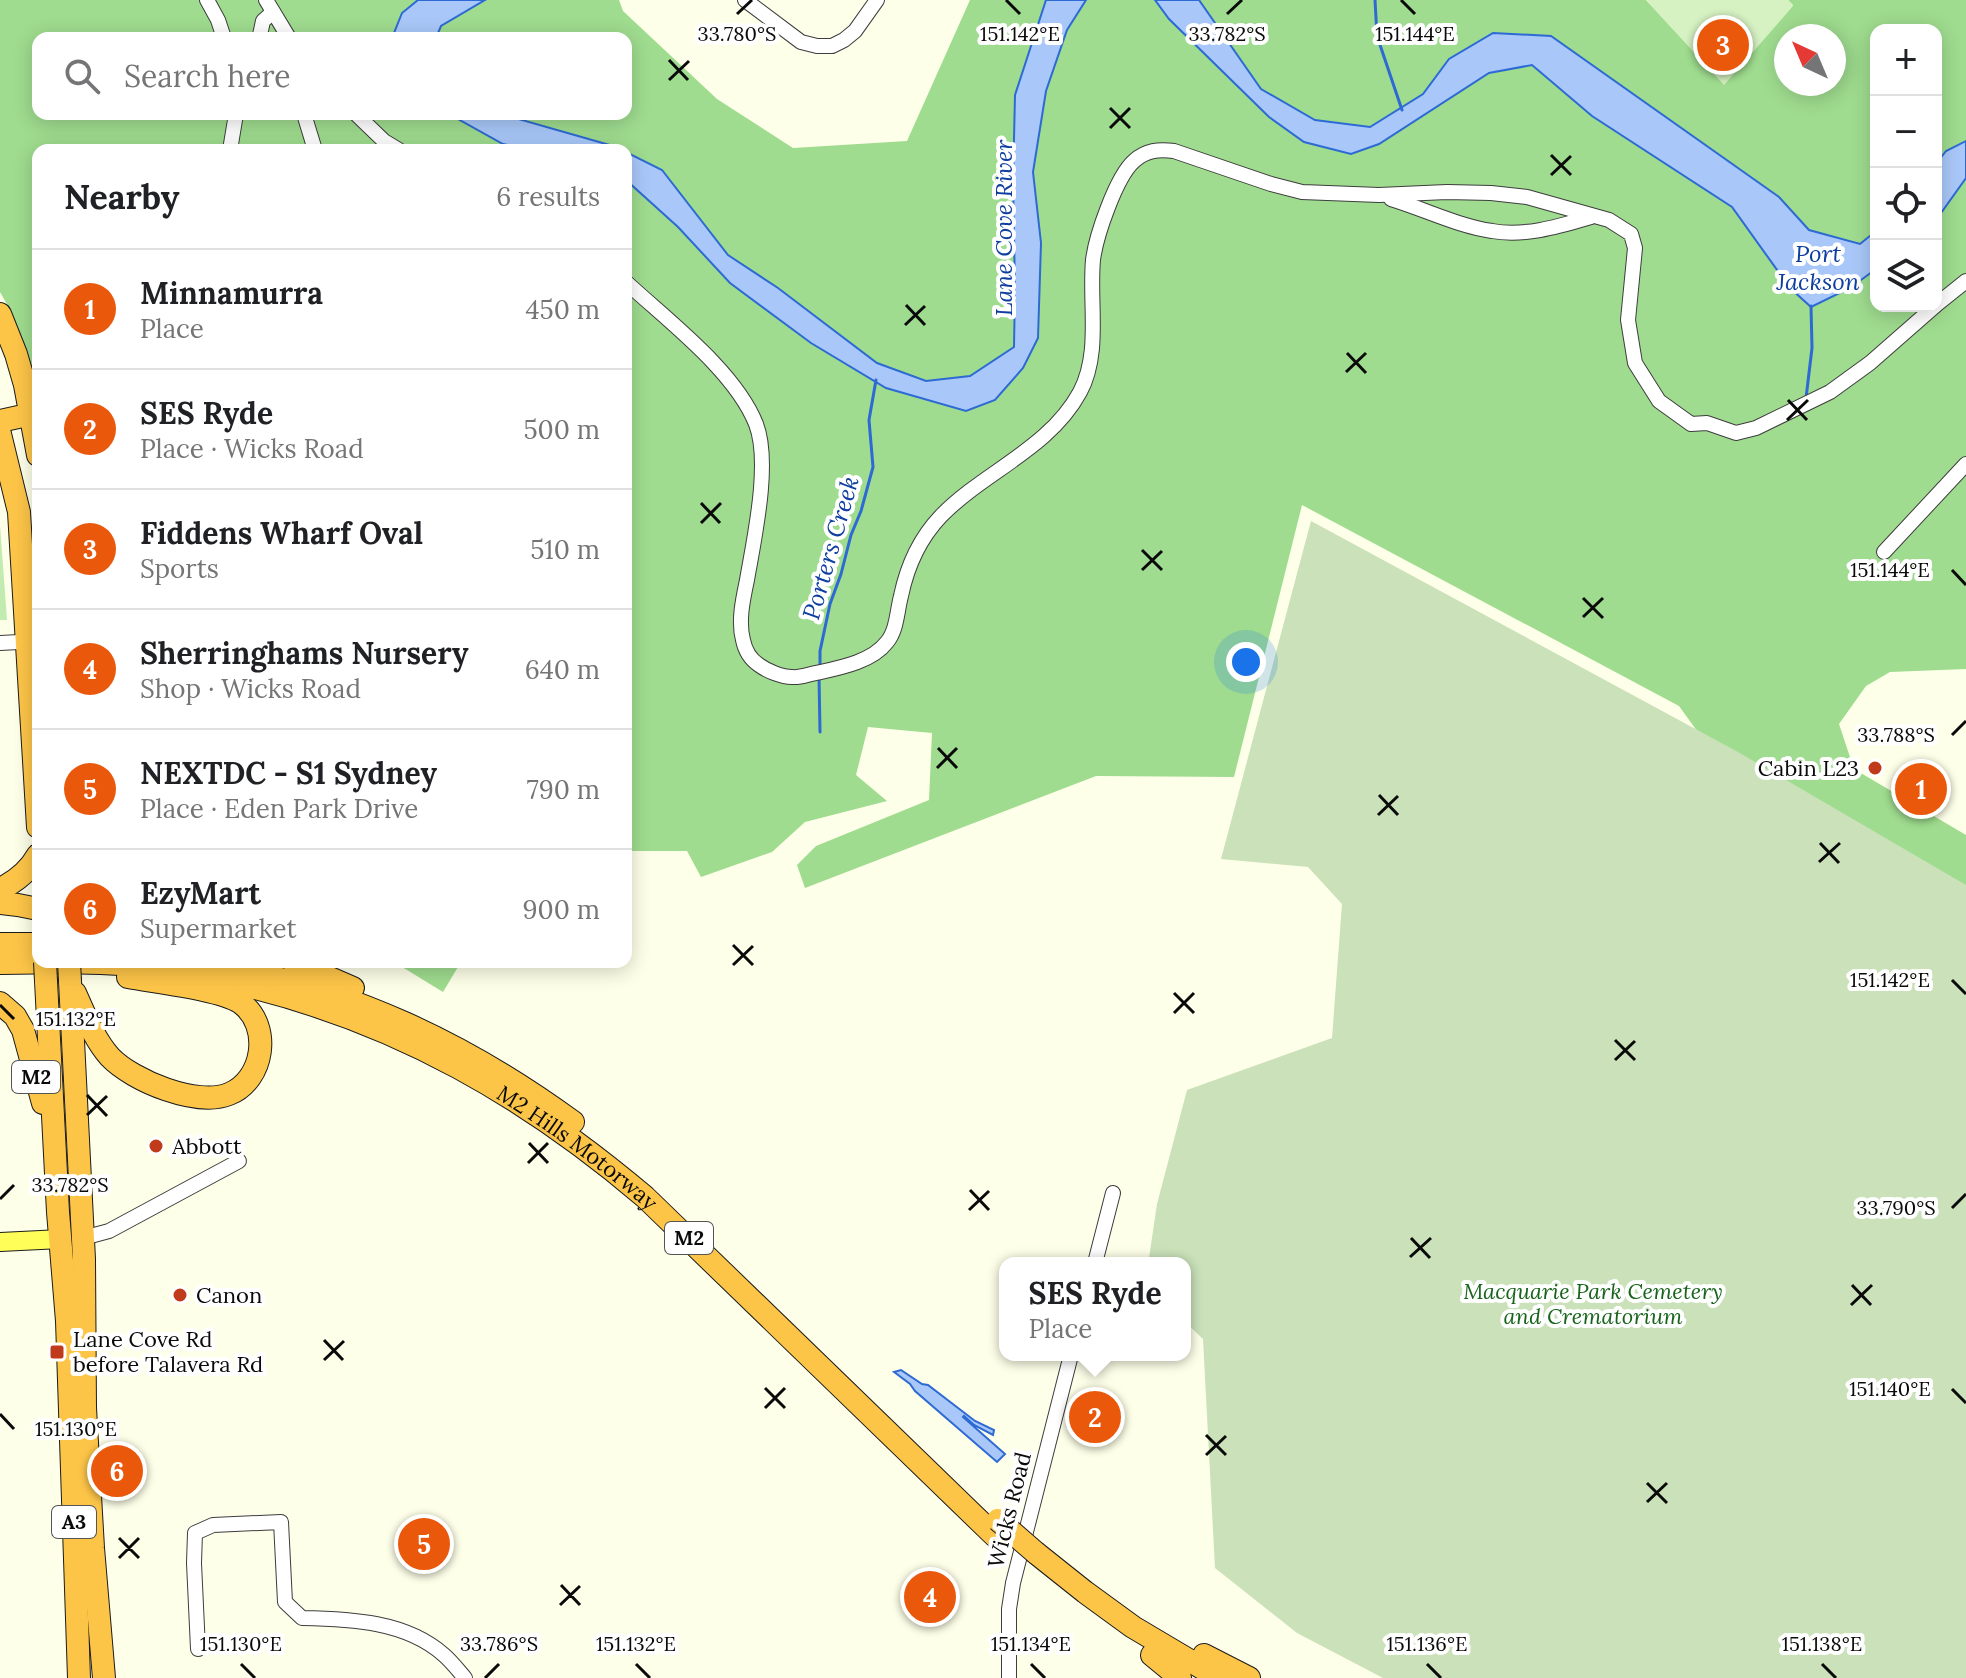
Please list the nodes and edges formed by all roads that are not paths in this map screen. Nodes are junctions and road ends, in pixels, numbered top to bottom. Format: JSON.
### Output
{"nodes":[{"id":1,"x":207,"y":0,"type":"edge"},
{"id":2,"x":745,"y":0,"type":"edge"},
{"id":3,"x":877,"y":0,"type":"edge"},
{"id":4,"x":270,"y":6,"type":"edge"},
{"id":5,"x":222,"y":32,"type":"edge"},
{"id":6,"x":261,"y":32,"type":"edge"},
{"id":7,"x":285,"y":32,"type":"edge"},
{"id":8,"x":235,"y":120,"type":"edge"},
{"id":9,"x":306,"y":120,"type":"edge"},
{"id":10,"x":362,"y":120,"type":"edge"},
{"id":11,"x":231,"y":144,"type":"edge"},
{"id":12,"x":313,"y":144,"type":"edge"},
{"id":13,"x":389,"y":144,"type":"edge"},
{"id":14,"x":1379,"y":195,"type":"junction"},
{"id":15,"x":1593,"y":216,"type":"junction"},
{"id":16,"x":1966,"y":281,"type":"edge"},
{"id":17,"x":632,"y":288,"type":"edge"},
{"id":18,"x":1942,"y":300,"type":"edge"},
{"id":19,"x":1928,"y":312,"type":"edge"},
{"id":20,"x":0,"y":314,"type":"edge"},
{"id":21,"x":32,"y":404,"type":"edge"},
{"id":22,"x":32,"y":414,"type":"edge"},
{"id":23,"x":0,"y":421,"type":"edge"},
{"id":24,"x":0,"y":434,"type":"edge"},
{"id":25,"x":1966,"y":464,"type":"edge"},
{"id":26,"x":1884,"y":552,"type":"dead end"},
{"id":27,"x":32,"y":632,"type":"edge"},
{"id":28,"x":32,"y":641,"type":"edge"},
{"id":29,"x":0,"y":643,"type":"edge"},
{"id":30,"x":32,"y":863,"type":"edge"},
{"id":31,"x":0,"y":889,"type":"edge"},
{"id":32,"x":0,"y":903,"type":"edge"},
{"id":33,"x":32,"y":908,"type":"edge"},
{"id":34,"x":0,"y":944,"type":"edge"},
{"id":35,"x":32,"y":944,"type":"edge"},
{"id":36,"x":0,"y":963,"type":"edge"},
{"id":37,"x":32,"y":967,"type":"edge"},
{"id":38,"x":45,"y":968,"type":"edge"},
{"id":39,"x":166,"y":968,"type":"edge"},
{"id":40,"x":236,"y":968,"type":"edge"},
{"id":41,"x":307,"y":968,"type":"edge"},
{"id":42,"x":70,"y":972,"type":"edge"},
{"id":43,"x":0,"y":1003,"type":"edge"},
{"id":44,"x":463,"y":1050,"type":"junction"},
{"id":45,"x":55,"y":1159,"type":"junction"},
{"id":46,"x":239,"y":1161,"type":"dead end"},
{"id":47,"x":1113,"y":1193,"type":"dead end"},
{"id":48,"x":72,"y":1238,"type":"junction"},
{"id":49,"x":0,"y":1242,"type":"edge"},
{"id":50,"x":1097,"y":1257,"type":"edge"},
{"id":51,"x":1069,"y":1361,"type":"edge"},
{"id":52,"x":996,"y":1528,"type":"junction"},
{"id":53,"x":1034,"y":1561,"type":"junction"},
{"id":54,"x":1133,"y":1627,"type":"junction"},
{"id":55,"x":198,"y":1649,"type":"dead end"},
{"id":56,"x":1152,"y":1655,"type":"junction"},
{"id":57,"x":79,"y":1678,"type":"edge"},
{"id":58,"x":104,"y":1678,"type":"edge"},
{"id":59,"x":465,"y":1678,"type":"edge"},
{"id":60,"x":1009,"y":1678,"type":"edge"},
{"id":61,"x":1180,"y":1678,"type":"edge"},
{"id":62,"x":1191,"y":1678,"type":"edge"},
{"id":63,"x":1219,"y":1678,"type":"edge"},
{"id":64,"x":1249,"y":1678,"type":"edge"}],
"edges":[{"from":1,"to":5,"type":"street"},
{"from":2,"to":3,"type":"street"},
{"from":4,"to":6,"type":"street"},
{"from":4,"to":7,"type":"street"},
{"from":8,"to":11,"type":"street"},
{"from":9,"to":12,"type":"street"},
{"from":10,"to":13,"type":"street"},
{"from":14,"to":15,"type":"street"},
{"from":14,"to":15,"type":"street"},
{"from":14,"to":17,"type":"street"},
{"from":15,"to":19,"type":"street"},
{"from":16,"to":18,"type":"street"},
{"from":20,"to":21,"type":"highway"},
{"from":22,"to":23,"type":"highway"},
{"from":24,"to":27,"type":"highway"},
{"from":25,"to":26,"type":"street"},
{"from":28,"to":29,"type":"street"},
{"from":30,"to":31,"type":"highway"},
{"from":32,"to":33,"type":"highway"},
{"from":34,"to":35,"type":"highway"},
{"from":36,"to":37,"type":"highway","name":"M2 Hills Motorway","number":"M2"},
{"from":38,"to":42,"type":"highway","number":"M2"},
{"from":38,"to":45,"type":"highway","number":"A3"},
{"from":39,"to":52,"type":"highway","name":"M2 Hills Motorway","number":"M2"},
{"from":40,"to":44,"type":"highway","name":"M2 Hills Motorway","number":"M2"},
{"from":41,"to":44,"type":"highway","number":"M2"},
{"from":42,"to":48,"type":"highway","number":"A3"},
{"from":43,"to":45,"type":"highway","number":"M2"},
{"from":44,"to":52,"type":"highway","name":"M2 Hills Motorway","number":"M2"},
{"from":45,"to":48,"type":"highway","number":"A3"},
{"from":46,"to":48,"type":"street"},
{"from":47,"to":50,"type":"street"},
{"from":48,"to":49,"type":"main road"},
{"from":48,"to":57,"type":"highway","number":"A3"},
{"from":48,"to":58,"type":"highway","number":"A3"},
{"from":51,"to":60,"type":"street","name":"Wicks Road"},
{"from":52,"to":53,"type":"highway","name":"M2 Hills Motorway","number":"M2"},
{"from":53,"to":54,"type":"highway","name":"M2 Hills Motorway","number":"M2"},
{"from":53,"to":56,"type":"highway","name":"M2 Hills Motorway","number":"M2"},
{"from":54,"to":63,"type":"highway","name":"M2 Hills Motorway","number":"M2"},
{"from":54,"to":64,"type":"highway"},
{"from":55,"to":59,"type":"street"},
{"from":56,"to":61,"type":"highway"},
{"from":56,"to":62,"type":"highway","name":"M2 Hills Motorway","number":"M2"}]}
